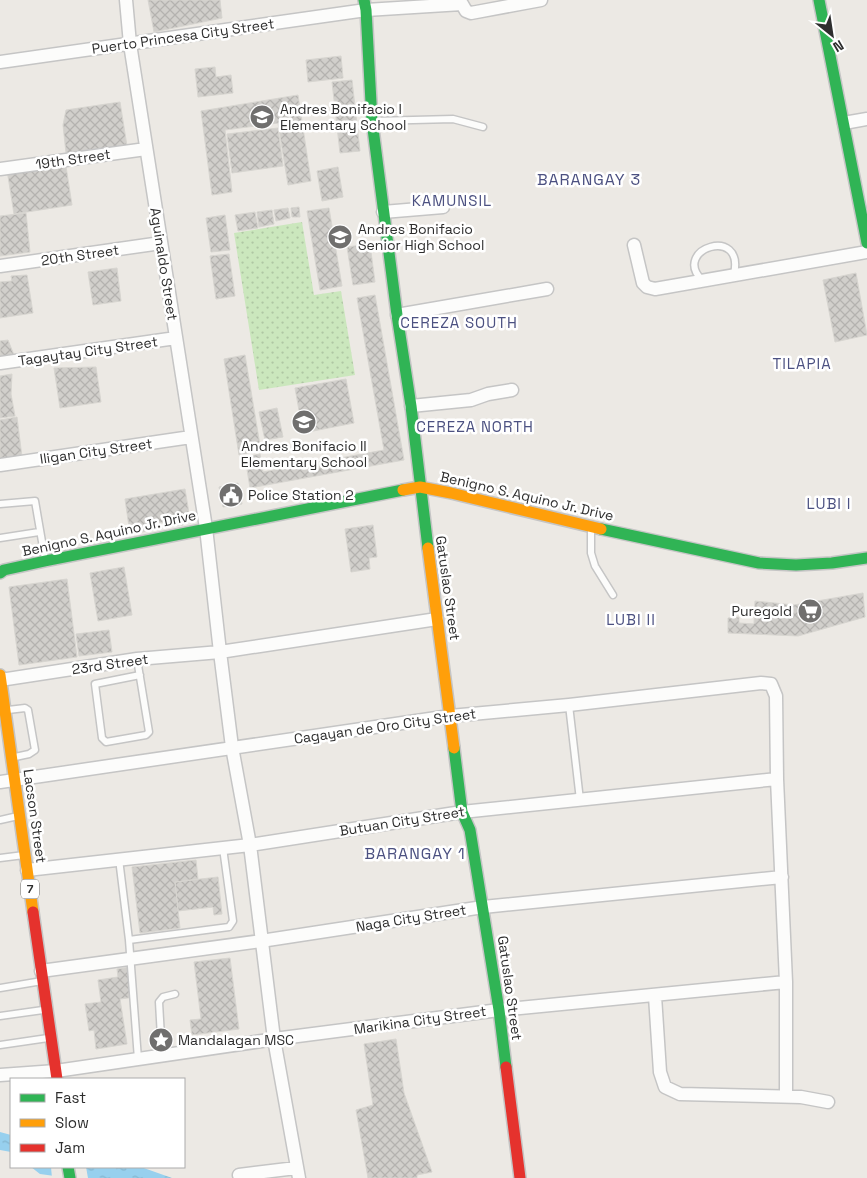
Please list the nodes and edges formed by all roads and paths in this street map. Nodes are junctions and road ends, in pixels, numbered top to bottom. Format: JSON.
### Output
{"nodes":[{"id":1,"x":126,"y":0,"type":"edge"},
{"id":2,"x":541,"y":0,"type":"edge"},
{"id":3,"x":823,"y":1,"type":"edge"},
{"id":4,"x":462,"y":2,"type":"edge"},
{"id":5,"x":365,"y":5,"type":"edge"},
{"id":6,"x":130,"y":44,"type":"junction"},
{"id":7,"x":0,"y":62,"type":"edge"},
{"id":8,"x":867,"y":119,"type":"edge"},
{"id":9,"x":372,"y":121,"type":"junction"},
{"id":10,"x":844,"y":123,"type":"junction"},
{"id":11,"x":483,"y":127,"type":"dead end"},
{"id":12,"x":146,"y":149,"type":"junction"},
{"id":13,"x":0,"y":169,"type":"edge"},
{"id":14,"x":443,"y":207,"type":"dead end"},
{"id":15,"x":383,"y":212,"type":"junction"},
{"id":16,"x":161,"y":243,"type":"junction"},
{"id":17,"x":867,"y":243,"type":"edge"},
{"id":18,"x":634,"y":245,"type":"dead end"},
{"id":19,"x":867,"y":252,"type":"edge"},
{"id":20,"x":0,"y":266,"type":"edge"},
{"id":21,"x":734,"y":274,"type":"junction"},
{"id":22,"x":703,"y":281,"type":"junction"},
{"id":23,"x":547,"y":289,"type":"dead end"},
{"id":24,"x":397,"y":315,"type":"junction"},
{"id":25,"x":176,"y":338,"type":"junction"},
{"id":26,"x":0,"y":363,"type":"edge"},
{"id":27,"x":512,"y":390,"type":"dead end"},
{"id":28,"x":411,"y":406,"type":"junction"},
{"id":29,"x":191,"y":437,"type":"junction"},
{"id":30,"x":0,"y":465,"type":"edge"},
{"id":31,"x":420,"y":487,"type":"junction"},
{"id":32,"x":0,"y":504,"type":"edge"},
{"id":33,"x":591,"y":527,"type":"junction"},
{"id":34,"x":206,"y":528,"type":"junction"},
{"id":35,"x":39,"y":532,"type":"junction"},
{"id":36,"x":0,"y":538,"type":"edge"},
{"id":37,"x":867,"y":558,"type":"edge"},
{"id":38,"x":45,"y":561,"type":"junction"},
{"id":39,"x":1,"y":570,"type":"edge"},
{"id":40,"x":613,"y":595,"type":"dead end"},
{"id":41,"x":437,"y":619,"type":"junction"},
{"id":42,"x":220,"y":652,"type":"junction"},
{"id":43,"x":137,"y":659,"type":"junction"},
{"id":44,"x":140,"y":675,"type":"junction"},
{"id":45,"x":0,"y":676,"type":"edge"},
{"id":46,"x":0,"y":680,"type":"edge"},
{"id":47,"x":570,"y":705,"type":"junction"},
{"id":48,"x":5,"y":711,"type":"junction"},
{"id":49,"x":450,"y":716,"type":"junction"},
{"id":50,"x":232,"y":747,"type":"junction"},
{"id":51,"x":11,"y":758,"type":"junction"},
{"id":52,"x":777,"y":779,"type":"junction"},
{"id":53,"x":14,"y":780,"type":"junction"},
{"id":54,"x":0,"y":782,"type":"edge"},
{"id":55,"x":580,"y":800,"type":"junction"},
{"id":56,"x":462,"y":812,"type":"junction"},
{"id":57,"x":19,"y":816,"type":"junction"},
{"id":58,"x":0,"y":820,"type":"edge"},
{"id":59,"x":250,"y":844,"type":"junction"},
{"id":60,"x":223,"y":848,"type":"junction"},
{"id":61,"x":25,"y":855,"type":"junction"},
{"id":62,"x":0,"y":858,"type":"edge"},
{"id":63,"x":119,"y":859,"type":"junction"},
{"id":64,"x":27,"y":870,"type":"junction"},
{"id":65,"x":782,"y":877,"type":"junction"},
{"id":66,"x":483,"y":907,"type":"junction"},
{"id":67,"x":129,"y":940,"type":"junction"},
{"id":68,"x":261,"y":941,"type":"junction"},
{"id":69,"x":130,"y":959,"type":"junction"},
{"id":70,"x":42,"y":976,"type":"junction"},
{"id":71,"x":786,"y":982,"type":"junction"},
{"id":72,"x":0,"y":988,"type":"edge"},
{"id":73,"x":175,"y":994,"type":"dead end"},
{"id":74,"x":655,"y":996,"type":"junction"},
{"id":75,"x":47,"y":1009,"type":"junction"},
{"id":76,"x":499,"y":1010,"type":"junction"},
{"id":77,"x":0,"y":1016,"type":"edge"},
{"id":78,"x":51,"y":1038,"type":"junction"},
{"id":79,"x":274,"y":1040,"type":"junction"},
{"id":80,"x":0,"y":1045,"type":"edge"},
{"id":81,"x":162,"y":1055,"type":"junction"},
{"id":82,"x":138,"y":1059,"type":"junction"},
{"id":83,"x":0,"y":1075,"type":"edge"},
{"id":84,"x":57,"y":1075,"type":"edge"},
{"id":85,"x":786,"y":1096,"type":"junction"},
{"id":86,"x":828,"y":1102,"type":"dead end"},
{"id":87,"x":298,"y":1173,"type":"edge"},
{"id":88,"x":239,"y":1174,"type":"dead end"},
{"id":89,"x":520,"y":1178,"type":"edge"}],
"edges":[{"from":1,"to":6,"type":"street","name":"Aguinaldo Street"},
{"from":2,"to":4,"type":"street"},
{"from":3,"to":10,"type":"main road"},
{"from":4,"to":5,"type":"street","name":"Puerto Princesa City Street"},
{"from":5,"to":6,"type":"street","name":"Puerto Princesa City Street"},
{"from":5,"to":9,"type":"main road","name":"Gatuslao Street"},
{"from":6,"to":7,"type":"street","name":"Puerto Princesa City Street"},
{"from":6,"to":12,"type":"street","name":"Aguinaldo Street"},
{"from":8,"to":10,"type":"street"},
{"from":9,"to":11,"type":"lane"},
{"from":9,"to":15,"type":"main road","name":"Gatuslao Street"},
{"from":10,"to":17,"type":"main road"},
{"from":12,"to":13,"type":"street","name":"19th Street"},
{"from":12,"to":16,"type":"street","name":"Aguinaldo Street"},
{"from":14,"to":15,"type":"street"},
{"from":15,"to":24,"type":"main road","name":"Gatuslao Street"},
{"from":16,"to":20,"type":"street","name":"20th Street"},
{"from":16,"to":25,"type":"street","name":"Aguinaldo Street"},
{"from":18,"to":22,"type":"street"},
{"from":19,"to":21,"type":"street"},
{"from":21,"to":22,"type":"street"},
{"from":21,"to":22,"type":"lane"},
{"from":23,"to":24,"type":"street"},
{"from":24,"to":28,"type":"main road","name":"Gatuslao Street"},
{"from":25,"to":26,"type":"street","name":"Tagaytay City Street"},
{"from":25,"to":29,"type":"street","name":"Aguinaldo Street"},
{"from":27,"to":28,"type":"street"},
{"from":28,"to":31,"type":"main road","name":"Gatuslao Street"},
{"from":29,"to":30,"type":"street","name":"Iligan City Street"},
{"from":29,"to":34,"type":"street","name":"Aguinaldo Street"},
{"from":31,"to":33,"type":"main road","name":"Benigno S. Aquino Jr. Drive"},
{"from":31,"to":34,"type":"main road","name":"Benigno S. Aquino Jr. Drive"},
{"from":31,"to":41,"type":"main road","name":"Gatuslao Street"},
{"from":32,"to":35,"type":"lane"},
{"from":33,"to":37,"type":"main road","name":"Benigno S. Aquino Jr. Drive"},
{"from":33,"to":40,"type":"lane"},
{"from":34,"to":38,"type":"main road","name":"Benigno S. Aquino Jr. Drive"},
{"from":34,"to":42,"type":"street","name":"Aguinaldo Street"},
{"from":35,"to":36,"type":"lane"},
{"from":35,"to":38,"type":"lane"},
{"from":38,"to":39,"type":"main road","name":"Benigno S. Aquino Jr. Drive"},
{"from":41,"to":42,"type":"street","name":"23rd Street"},
{"from":41,"to":49,"type":"main road","name":"Gatuslao Street"},
{"from":42,"to":43,"type":"street","name":"23rd Street"},
{"from":42,"to":50,"type":"street","name":"Aguinaldo Street"},
{"from":43,"to":44,"type":"lane"},
{"from":43,"to":46,"type":"street","name":"23rd Street"},
{"from":44,"to":44,"type":"lane"},
{"from":45,"to":46,"type":"main road","name":"Lacson Street","number":"7"},
{"from":46,"to":48,"type":"main road","name":"Lacson Street","number":"7"},
{"from":47,"to":49,"type":"street","name":"Cagayan de Oro City Street"},
{"from":47,"to":52,"type":"street","name":"Cagayan de Oro City Street"},
{"from":47,"to":55,"type":"lane"},
{"from":48,"to":51,"type":"main road","name":"Lacson Street","number":"7"},
{"from":48,"to":51,"type":"lane"},
{"from":49,"to":50,"type":"street","name":"Cagayan de Oro City Street"},
{"from":49,"to":56,"type":"main road","name":"Gatuslao Street"},
{"from":50,"to":53,"type":"street","name":"Cagayan de Oro City Street"},
{"from":50,"to":59,"type":"street","name":"Aguinaldo Street"},
{"from":51,"to":53,"type":"main road","name":"Lacson Street","number":"7"},
{"from":52,"to":55,"type":"street","name":"Butuan City Street"},
{"from":52,"to":65,"type":"street"},
{"from":53,"to":54,"type":"street","name":"Cagayan de Oro City Street"},
{"from":53,"to":57,"type":"main road","name":"Lacson Street","number":"7"},
{"from":55,"to":56,"type":"street","name":"Butuan City Street"},
{"from":56,"to":59,"type":"street","name":"Butuan City Street"},
{"from":56,"to":66,"type":"main road","name":"Gatuslao Street"},
{"from":57,"to":58,"type":"lane"},
{"from":57,"to":61,"type":"main road","name":"Lacson Street","number":"7"},
{"from":59,"to":60,"type":"street","name":"Butuan City Street"},
{"from":59,"to":68,"type":"street","name":"Aguinaldo Street"},
{"from":60,"to":63,"type":"street","name":"Butuan City Street"},
{"from":60,"to":67,"type":"lane"},
{"from":61,"to":62,"type":"lane"},
{"from":61,"to":64,"type":"main road","name":"Lacson Street","number":"7"},
{"from":63,"to":64,"type":"street","name":"Butuan City Street"},
{"from":63,"to":67,"type":"lane"},
{"from":64,"to":70,"type":"main road","name":"Lacson Street","number":"7"},
{"from":65,"to":66,"type":"street","name":"Naga City Street"},
{"from":65,"to":71,"type":"street"},
{"from":66,"to":68,"type":"street","name":"Naga City Street"},
{"from":66,"to":76,"type":"main road","name":"Gatuslao Street"},
{"from":67,"to":69,"type":"lane"},
{"from":68,"to":69,"type":"street","name":"Naga City Street"},
{"from":68,"to":79,"type":"street","name":"Aguinaldo Street"},
{"from":69,"to":70,"type":"street","name":"Naga City Street"},
{"from":69,"to":82,"type":"lane"},
{"from":70,"to":72,"type":"lane"},
{"from":70,"to":75,"type":"main road","name":"Lacson Street","number":"7"},
{"from":71,"to":74,"type":"street","name":"Marikina City Street"},
{"from":71,"to":85,"type":"street"},
{"from":73,"to":81,"type":"lane"},
{"from":74,"to":76,"type":"street","name":"Marikina City Street"},
{"from":74,"to":85,"type":"street"},
{"from":75,"to":77,"type":"lane"},
{"from":75,"to":78,"type":"main road","name":"Lacson Street","number":"7"},
{"from":76,"to":79,"type":"street","name":"Marikina City Street"},
{"from":76,"to":89,"type":"main road","name":"Gatuslao Street"},
{"from":78,"to":80,"type":"lane"},
{"from":78,"to":84,"type":"main road","name":"Lacson Street","number":"7"},
{"from":79,"to":81,"type":"street","name":"Marikina City Street"},
{"from":79,"to":87,"type":"street","name":"Aguinaldo Street"},
{"from":81,"to":82,"type":"street","name":"Marikina City Street"},
{"from":82,"to":84,"type":"street","name":"Marikina City Street"},
{"from":83,"to":84,"type":"street","name":"Marikina City Street"},
{"from":85,"to":86,"type":"street"},
{"from":87,"to":88,"type":"street"}]}
